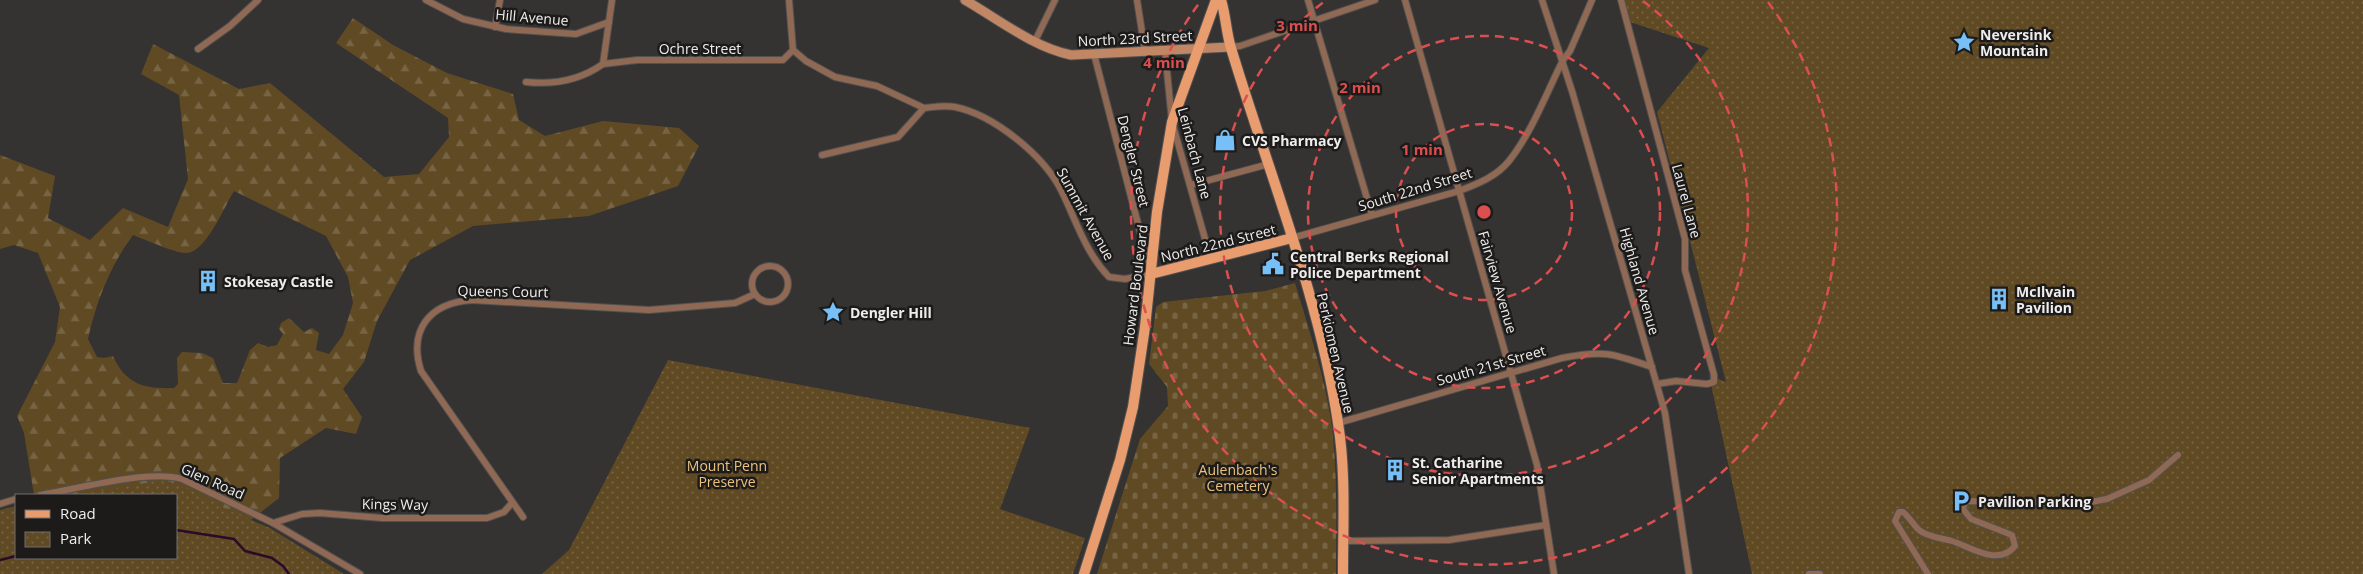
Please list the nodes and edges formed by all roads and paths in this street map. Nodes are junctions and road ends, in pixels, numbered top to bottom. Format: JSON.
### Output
{"nodes":[{"id":1,"x":258,"y":0,"type":"edge"},
{"id":2,"x":426,"y":0,"type":"edge"},
{"id":3,"x":500,"y":0,"type":"edge"},
{"id":4,"x":612,"y":0,"type":"edge"},
{"id":5,"x":789,"y":0,"type":"edge"},
{"id":6,"x":965,"y":0,"type":"edge"},
{"id":7,"x":1055,"y":0,"type":"edge"},
{"id":8,"x":1137,"y":0,"type":"edge"},
{"id":9,"x":1216,"y":0,"type":"edge"},
{"id":10,"x":1221,"y":0,"type":"edge"},
{"id":11,"x":1308,"y":0,"type":"edge"},
{"id":12,"x":1375,"y":0,"type":"edge"},
{"id":13,"x":1405,"y":0,"type":"edge"},
{"id":14,"x":1542,"y":0,"type":"edge"},
{"id":15,"x":1592,"y":0,"type":"edge"},
{"id":16,"x":1621,"y":0,"type":"edge"},
{"id":17,"x":609,"y":22,"type":"junction"},
{"id":18,"x":1314,"y":22,"type":"junction"},
{"id":19,"x":495,"y":27,"type":"junction"},
{"id":20,"x":1035,"y":40,"type":"junction"},
{"id":21,"x":1230,"y":47,"type":"junction"},
{"id":22,"x":198,"y":49,"type":"dead end"},
{"id":23,"x":1198,"y":49,"type":"junction"},
{"id":24,"x":793,"y":50,"type":"junction"},
{"id":25,"x":1145,"y":51,"type":"junction"},
{"id":26,"x":1164,"y":51,"type":"junction"},
{"id":27,"x":1094,"y":54,"type":"junction"},
{"id":28,"x":1563,"y":60,"type":"junction"},
{"id":29,"x":603,"y":64,"type":"junction"},
{"id":30,"x":526,"y":82,"type":"dead end"},
{"id":31,"x":924,"y":108,"type":"junction"},
{"id":32,"x":1172,"y":122,"type":"junction"},
{"id":33,"x":822,"y":155,"type":"dead end"},
{"id":34,"x":1269,"y":164,"type":"junction"},
{"id":35,"x":1191,"y":185,"type":"junction"},
{"id":36,"x":1460,"y":191,"type":"junction"},
{"id":37,"x":1372,"y":215,"type":"junction"},
{"id":38,"x":1292,"y":238,"type":"junction"},
{"id":39,"x":1211,"y":260,"type":"junction"},
{"id":40,"x":1151,"y":274,"type":"junction"},
{"id":41,"x":756,"y":294,"type":"junction"},
{"id":42,"x":1652,"y":367,"type":"junction"},
{"id":43,"x":1511,"y":373,"type":"junction"},
{"id":44,"x":1657,"y":384,"type":"junction"},
{"id":45,"x":1338,"y":423,"type":"junction"},
{"id":46,"x":2178,"y":455,"type":"dead end"},
{"id":47,"x":46,"y":494,"type":"edge"},
{"id":48,"x":15,"y":499,"type":"edge"},
{"id":49,"x":512,"y":503,"type":"junction"},
{"id":50,"x":0,"y":504,"type":"edge"},
{"id":51,"x":523,"y":517,"type":"dead end"},
{"id":52,"x":273,"y":523,"type":"junction"},
{"id":53,"x":1546,"y":525,"type":"junction"},
{"id":54,"x":1343,"y":541,"type":"junction"},
{"id":55,"x":360,"y":574,"type":"edge"},
{"id":56,"x":1084,"y":574,"type":"edge"},
{"id":57,"x":1343,"y":574,"type":"edge"},
{"id":58,"x":1554,"y":574,"type":"edge"},
{"id":59,"x":1689,"y":574,"type":"edge"},
{"id":60,"x":1809,"y":574,"type":"edge"},
{"id":61,"x":1820,"y":574,"type":"edge"},
{"id":62,"x":1928,"y":574,"type":"edge"}],
"edges":[{"from":1,"to":22,"type":"street"},
{"from":2,"to":19,"type":"street","name":"Hill Avenue"},
{"from":3,"to":19,"type":"street"},
{"from":4,"to":17,"type":"street"},
{"from":5,"to":24,"type":"street"},
{"from":6,"to":20,"type":"main road","name":"North 23rd Street"},
{"from":7,"to":20,"type":"street"},
{"from":8,"to":25,"type":"street"},
{"from":9,"to":23,"type":"main road","name":"Howard Boulevard"},
{"from":10,"to":21,"type":"main road","name":"Perkiomen Avenue"},
{"from":11,"to":18,"type":"street"},
{"from":12,"to":18,"type":"street"},
{"from":13,"to":36,"type":"street","name":"Fairview Avenue"},
{"from":14,"to":28,"type":"street","name":"Highland Avenue"},
{"from":15,"to":28,"type":"street","name":"South 22nd Street"},
{"from":16,"to":44,"type":"street","name":"Laurel Lane"},
{"from":17,"to":19,"type":"street","name":"Hill Avenue"},
{"from":17,"to":29,"type":"street"},
{"from":18,"to":21,"type":"street"},
{"from":18,"to":37,"type":"street"},
{"from":20,"to":27,"type":"main road","name":"North 23rd Street"},
{"from":21,"to":23,"type":"main road","name":"North 23rd Street"},
{"from":21,"to":34,"type":"main road","name":"Perkiomen Avenue"},
{"from":23,"to":26,"type":"main road","name":"North 23rd Street"},
{"from":23,"to":32,"type":"main road","name":"Howard Boulevard"},
{"from":24,"to":29,"type":"street","name":"Ochre Street"},
{"from":24,"to":31,"type":"street"},
{"from":25,"to":26,"type":"main road","name":"North 23rd Street"},
{"from":25,"to":27,"type":"main road","name":"North 23rd Street"},
{"from":26,"to":32,"type":"street","name":"Leinbach Lane"},
{"from":27,"to":40,"type":"street","name":"Dengler Street"},
{"from":28,"to":36,"type":"street","name":"South 22nd Street"},
{"from":28,"to":42,"type":"street","name":"Highland Avenue"},
{"from":29,"to":30,"type":"street"},
{"from":31,"to":33,"type":"street"},
{"from":31,"to":40,"type":"street","name":"Summit Avenue"},
{"from":32,"to":35,"type":"street","name":"Leinbach Lane"},
{"from":32,"to":40,"type":"main road","name":"Howard Boulevard"},
{"from":34,"to":35,"type":"street"},
{"from":34,"to":38,"type":"main road","name":"Perkiomen Avenue"},
{"from":35,"to":39,"type":"street","name":"Leinbach Lane"},
{"from":36,"to":37,"type":"street","name":"South 22nd Street"},
{"from":36,"to":43,"type":"street","name":"Fairview Avenue"},
{"from":37,"to":38,"type":"street","name":"South 22nd Street"},
{"from":38,"to":39,"type":"main road","name":"North 22nd Street"},
{"from":38,"to":45,"type":"main road","name":"Perkiomen Avenue"},
{"from":39,"to":40,"type":"main road","name":"North 22nd Street"},
{"from":40,"to":56,"type":"main road","name":"Howard Boulevard"},
{"from":41,"to":41,"type":"street"},
{"from":41,"to":49,"type":"street","name":"Queens Court"},
{"from":42,"to":43,"type":"street","name":"South 21st Street"},
{"from":42,"to":44,"type":"street","name":"Highland Avenue"},
{"from":43,"to":45,"type":"street","name":"South 21st Street"},
{"from":43,"to":53,"type":"street","name":"Fairview Avenue"},
{"from":44,"to":59,"type":"street","name":"Highland Avenue"},
{"from":45,"to":54,"type":"main road","name":"Perkiomen Avenue"},
{"from":46,"to":62,"type":"street"},
{"from":47,"to":52,"type":"street","name":"Glen Road"},
{"from":48,"to":50,"type":"street"},
{"from":49,"to":51,"type":"street","name":"Queens Court"},
{"from":49,"to":52,"type":"street","name":"Kings Way"},
{"from":52,"to":55,"type":"street","name":"Glen Road"},
{"from":53,"to":54,"type":"street"},
{"from":53,"to":58,"type":"street","name":"Fairview Avenue"},
{"from":54,"to":57,"type":"main road","name":"Perkiomen Avenue"},
{"from":60,"to":61,"type":"street"}]}
